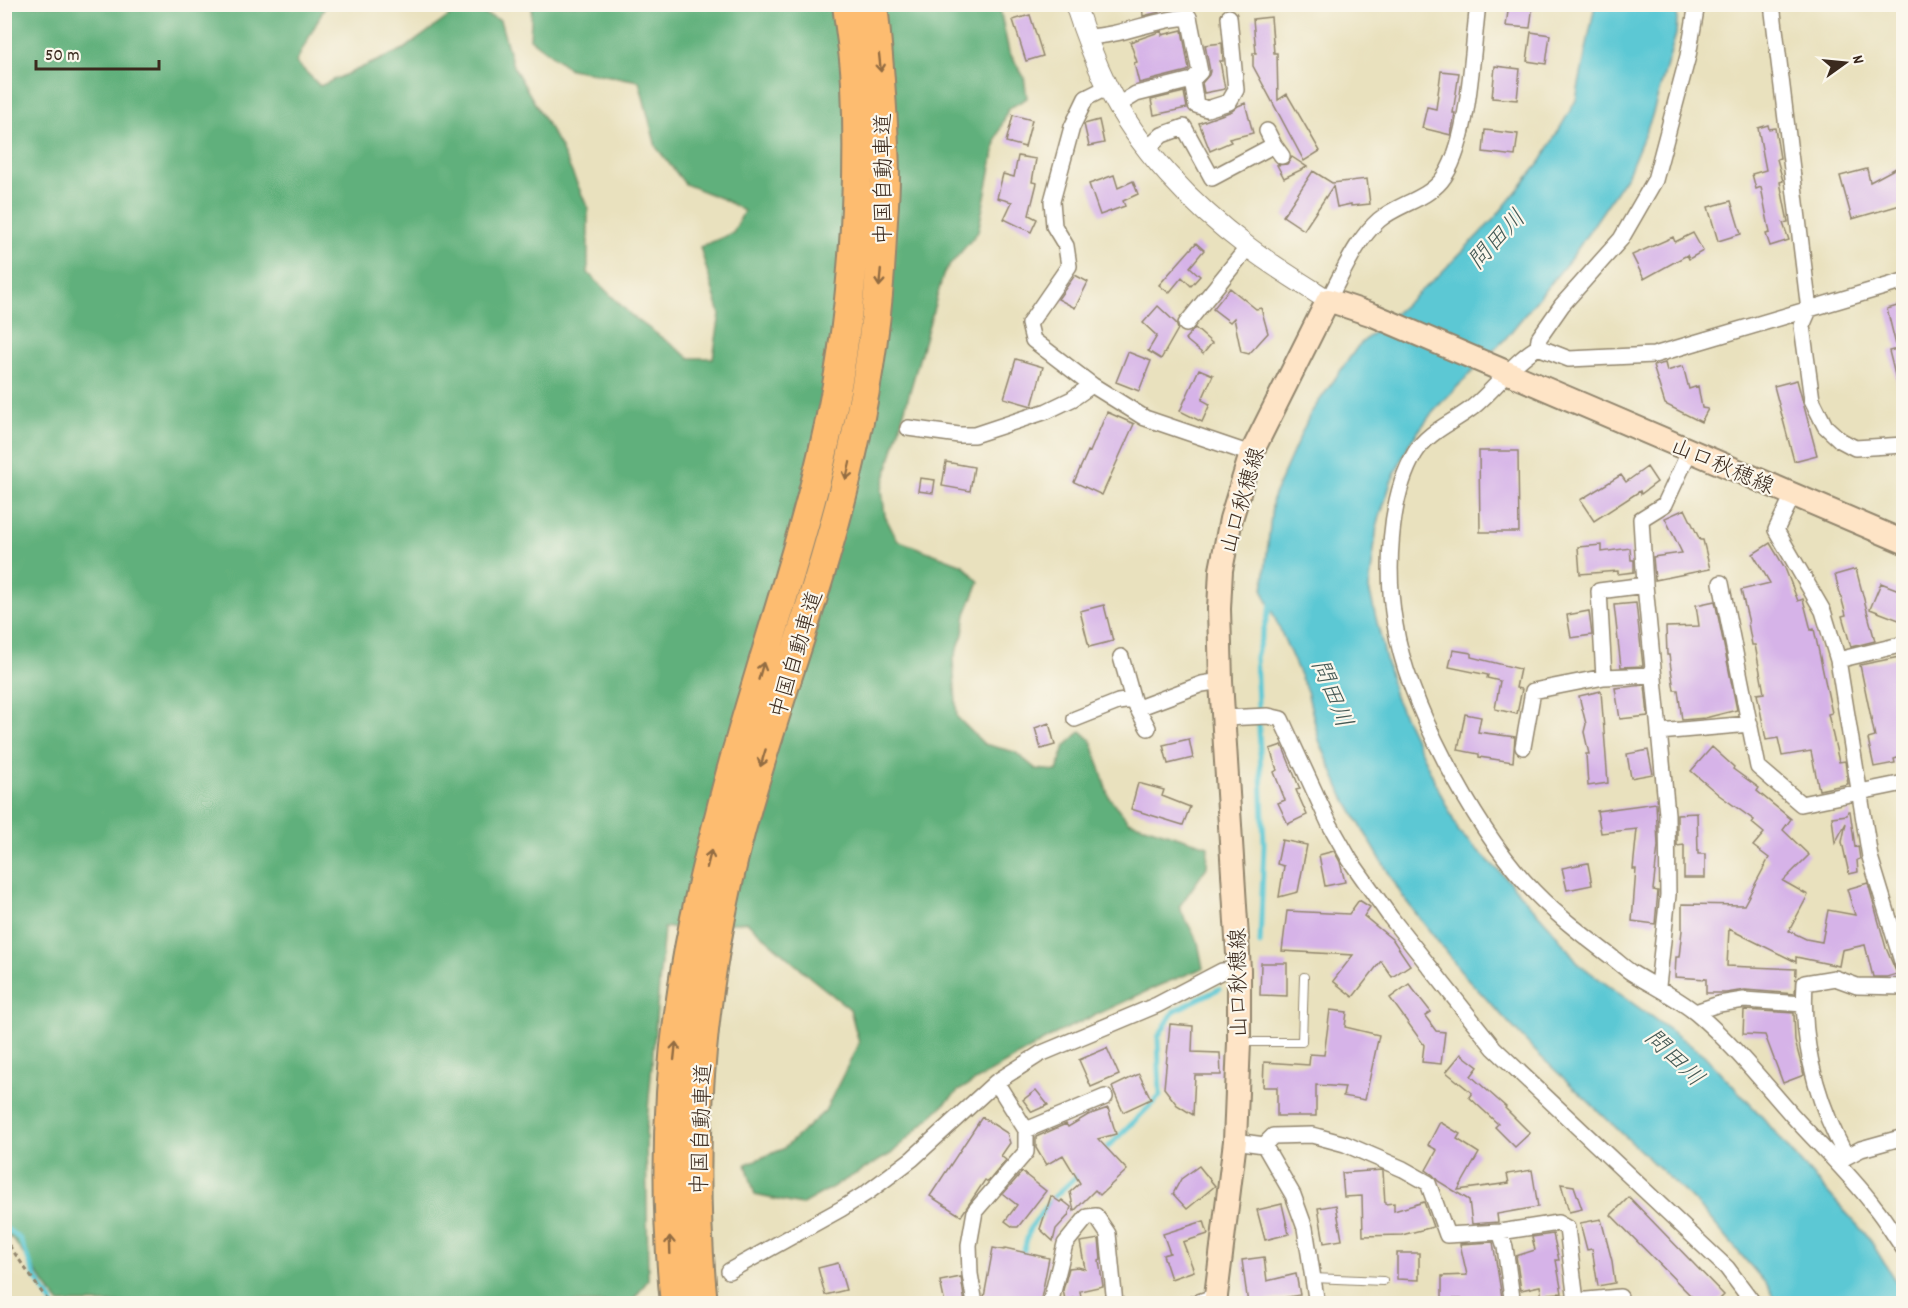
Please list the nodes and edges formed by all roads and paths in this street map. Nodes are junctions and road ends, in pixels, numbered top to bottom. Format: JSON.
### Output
{"nodes":[{"id":1,"x":847,"y":4,"type":"edge"},
{"id":2,"x":873,"y":4,"type":"edge"},
{"id":3,"x":1075,"y":4,"type":"edge"},
{"id":4,"x":1478,"y":4,"type":"edge"},
{"id":5,"x":1697,"y":4,"type":"edge"},
{"id":6,"x":1772,"y":4,"type":"edge"},
{"id":7,"x":1170,"y":11,"type":"edge"},
{"id":8,"x":1229,"y":17,"type":"dead end"},
{"id":9,"x":1086,"y":37,"type":"junction"},
{"id":10,"x":1191,"y":80,"type":"junction"},
{"id":11,"x":1108,"y":87,"type":"junction"},
{"id":12,"x":1118,"y":105,"type":"junction"},
{"id":13,"x":1267,"y":131,"type":"dead end"},
{"id":14,"x":1147,"y":149,"type":"junction"},
{"id":15,"x":1248,"y":247,"type":"junction"},
{"id":16,"x":1904,"y":281,"type":"edge"},
{"id":17,"x":1328,"y":300,"type":"junction"},
{"id":18,"x":1809,"y":309,"type":"junction"},
{"id":19,"x":1186,"y":324,"type":"dead end"},
{"id":20,"x":1538,"y":347,"type":"junction"},
{"id":21,"x":1503,"y":371,"type":"junction"},
{"id":22,"x":1092,"y":385,"type":"junction"},
{"id":23,"x":908,"y":428,"type":"dead end"},
{"id":24,"x":1904,"y":445,"type":"edge"},
{"id":25,"x":1690,"y":450,"type":"junction"},
{"id":26,"x":1251,"y":454,"type":"junction"},
{"id":27,"x":1794,"y":495,"type":"junction"},
{"id":28,"x":1904,"y":542,"type":"edge"},
{"id":29,"x":1721,"y":583,"type":"dead end"},
{"id":30,"x":1645,"y":585,"type":"junction"},
{"id":31,"x":1904,"y":644,"type":"edge"},
{"id":32,"x":1121,"y":657,"type":"dead end"},
{"id":33,"x":1838,"y":660,"type":"junction"},
{"id":34,"x":1654,"y":675,"type":"junction"},
{"id":35,"x":1604,"y":677,"type":"junction"},
{"id":36,"x":1221,"y":681,"type":"junction"},
{"id":37,"x":1136,"y":704,"type":"junction"},
{"id":38,"x":1224,"y":718,"type":"junction"},
{"id":39,"x":1075,"y":719,"type":"dead end"},
{"id":40,"x":1750,"y":724,"type":"junction"},
{"id":41,"x":1148,"y":728,"type":"dead end"},
{"id":42,"x":1659,"y":732,"type":"junction"},
{"id":43,"x":1522,"y":747,"type":"dead end"},
{"id":44,"x":1904,"y":783,"type":"edge"},
{"id":45,"x":1858,"y":791,"type":"junction"},
{"id":46,"x":1901,"y":950,"type":"edge"},
{"id":47,"x":1904,"y":968,"type":"edge"},
{"id":48,"x":1239,"y":970,"type":"junction"},
{"id":49,"x":1304,"y":977,"type":"dead end"},
{"id":50,"x":1658,"y":986,"type":"junction"},
{"id":51,"x":1904,"y":987,"type":"edge"},
{"id":52,"x":1803,"y":1004,"type":"junction"},
{"id":53,"x":1695,"y":1012,"type":"junction"},
{"id":54,"x":1239,"y":1042,"type":"junction"},
{"id":55,"x":996,"y":1082,"type":"junction"},
{"id":56,"x":1105,"y":1097,"type":"dead end"},
{"id":57,"x":1026,"y":1130,"type":"junction"},
{"id":58,"x":1904,"y":1137,"type":"edge"},
{"id":59,"x":1235,"y":1141,"type":"junction"},
{"id":60,"x":1263,"y":1145,"type":"junction"},
{"id":61,"x":1841,"y":1160,"type":"junction"},
{"id":62,"x":1500,"y":1232,"type":"junction"},
{"id":63,"x":4,"y":1238,"type":"edge"},
{"id":64,"x":1904,"y":1249,"type":"edge"},
{"id":65,"x":729,"y":1271,"type":"dead end"},
{"id":66,"x":1313,"y":1278,"type":"junction"},
{"id":67,"x":1383,"y":1281,"type":"dead end"},
{"id":68,"x":1620,"y":1297,"type":"dead end"},
{"id":69,"x":1751,"y":1299,"type":"edge"},
{"id":70,"x":1215,"y":1300,"type":"edge"},
{"id":71,"x":1576,"y":1301,"type":"junction"},
{"id":72,"x":50,"y":1304,"type":"edge"},
{"id":73,"x":675,"y":1304,"type":"edge"},
{"id":74,"x":704,"y":1304,"type":"edge"},
{"id":75,"x":975,"y":1304,"type":"edge"},
{"id":76,"x":1050,"y":1304,"type":"edge"},
{"id":77,"x":1115,"y":1304,"type":"edge"},
{"id":78,"x":1193,"y":1304,"type":"edge"},
{"id":79,"x":1317,"y":1304,"type":"edge"},
{"id":80,"x":1516,"y":1304,"type":"edge"},
{"id":81,"x":1549,"y":1304,"type":"edge"},
{"id":82,"x":1735,"y":1304,"type":"edge"}],
"edges":[{"from":73,"to":1,"type":"highway","name":"中国自動車道","one_way":true},
{"from":2,"to":74,"type":"highway","name":"中国自動車道","one_way":true},
{"from":3,"to":9,"type":"street"},
{"from":4,"to":17,"type":"street"},
{"from":5,"to":20,"type":"street"},
{"from":6,"to":18,"type":"street"},
{"from":7,"to":9,"type":"street"},
{"from":7,"to":10,"type":"street"},
{"from":8,"to":10,"type":"street"},
{"from":9,"to":11,"type":"street"},
{"from":10,"to":12,"type":"street"},
{"from":11,"to":12,"type":"street"},
{"from":11,"to":22,"type":"street"},
{"from":12,"to":14,"type":"street"},
{"from":13,"to":14,"type":"street"},
{"from":14,"to":15,"type":"street"},
{"from":15,"to":17,"type":"street"},
{"from":15,"to":19,"type":"street"},
{"from":16,"to":18,"type":"street"},
{"from":17,"to":21,"type":"main road","name":"山口秋穂線"},
{"from":17,"to":26,"type":"main road","name":"山口秋穂線"},
{"from":18,"to":20,"type":"street"},
{"from":18,"to":24,"type":"street"},
{"from":20,"to":21,"type":"street"},
{"from":21,"to":25,"type":"main road","name":"山口秋穂線"},
{"from":21,"to":50,"type":"street"},
{"from":22,"to":23,"type":"street"},
{"from":22,"to":26,"type":"street"},
{"from":25,"to":27,"type":"main road","name":"山口秋穂線"},
{"from":25,"to":30,"type":"street"},
{"from":26,"to":36,"type":"main road","name":"山口秋穂線"},
{"from":27,"to":28,"type":"main road","name":"山口秋穂線"},
{"from":27,"to":33,"type":"street"},
{"from":29,"to":40,"type":"street"},
{"from":30,"to":34,"type":"street"},
{"from":30,"to":35,"type":"street"},
{"from":31,"to":33,"type":"street"},
{"from":32,"to":37,"type":"street"},
{"from":33,"to":45,"type":"street"},
{"from":34,"to":35,"type":"street"},
{"from":34,"to":42,"type":"street"},
{"from":35,"to":43,"type":"street"},
{"from":36,"to":37,"type":"street"},
{"from":36,"to":38,"type":"main road","name":"山口秋穂線"},
{"from":37,"to":39,"type":"street"},
{"from":37,"to":41,"type":"street"},
{"from":38,"to":48,"type":"main road","name":"山口秋穂線"},
{"from":38,"to":69,"type":"street"},
{"from":40,"to":42,"type":"street"},
{"from":40,"to":45,"type":"street"},
{"from":42,"to":50,"type":"street"},
{"from":44,"to":45,"type":"street"},
{"from":45,"to":46,"type":"street"},
{"from":46,"to":47,"type":"street"},
{"from":48,"to":54,"type":"main road","name":"山口秋穂線"},
{"from":48,"to":55,"type":"street"},
{"from":49,"to":54,"type":"lane"},
{"from":50,"to":53,"type":"street"},
{"from":51,"to":52,"type":"street"},
{"from":52,"to":53,"type":"street"},
{"from":52,"to":61,"type":"street"},
{"from":53,"to":61,"type":"street"},
{"from":54,"to":59,"type":"main road","name":"山口秋穂線"},
{"from":55,"to":57,"type":"street"},
{"from":55,"to":65,"type":"street"},
{"from":56,"to":57,"type":"street"},
{"from":57,"to":75,"type":"street"},
{"from":58,"to":61,"type":"street"},
{"from":59,"to":60,"type":"street"},
{"from":59,"to":70,"type":"main road","name":"山口秋穂線"},
{"from":60,"to":62,"type":"street"},
{"from":60,"to":66,"type":"street"},
{"from":61,"to":64,"type":"street"},
{"from":62,"to":71,"type":"street"},
{"from":62,"to":80,"type":"street"},
{"from":63,"to":72,"type":"path"},
{"from":66,"to":67,"type":"lane"},
{"from":66,"to":79,"type":"street"},
{"from":68,"to":71,"type":"street"},
{"from":69,"to":82,"type":"lane"},
{"from":70,"to":78,"type":"street"},
{"from":71,"to":81,"type":"street"},
{"from":76,"to":77,"type":"street"}]}
